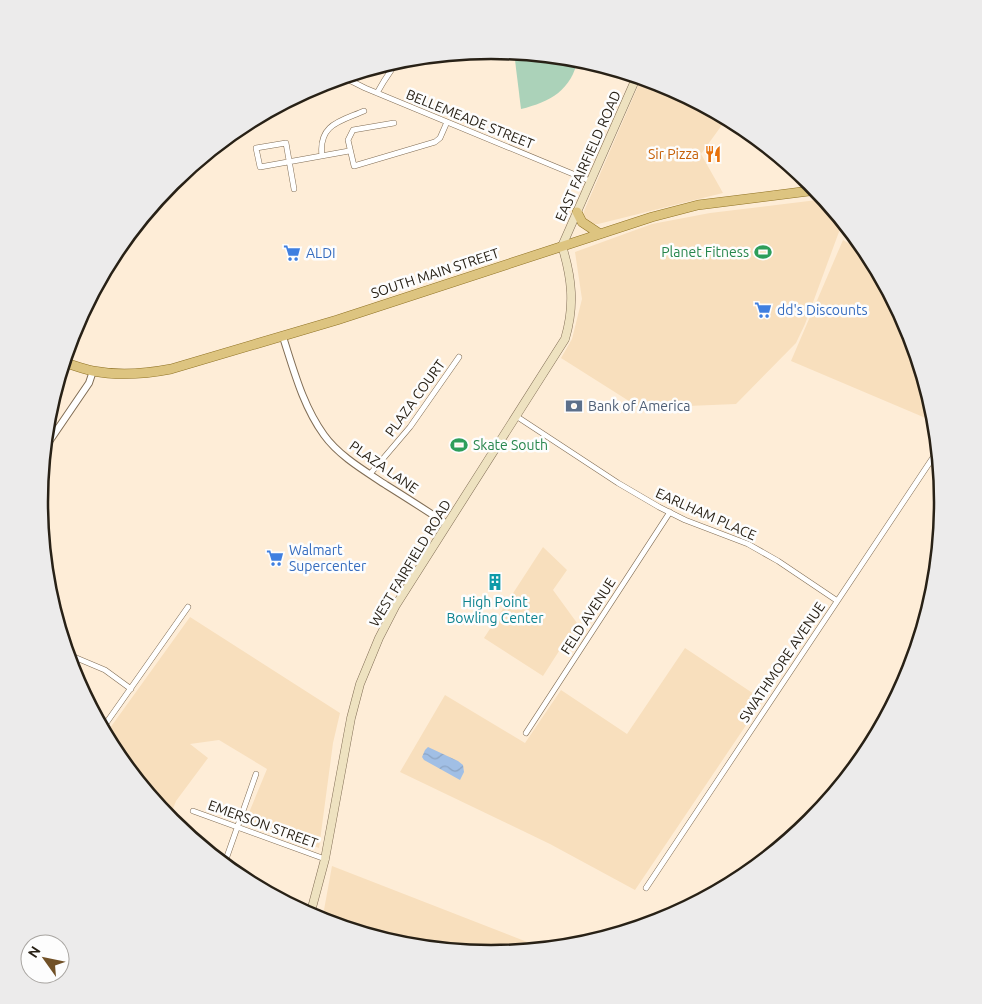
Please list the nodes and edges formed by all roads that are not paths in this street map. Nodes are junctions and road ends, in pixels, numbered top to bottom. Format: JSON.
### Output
{"nodes":[{"id":1,"x":391,"y":70,"type":"edge"},
{"id":2,"x":352,"y":81,"type":"edge"},
{"id":3,"x":634,"y":82,"type":"edge"},
{"id":4,"x":377,"y":93,"type":"junction"},
{"id":5,"x":364,"y":111,"type":"dead end"},
{"id":6,"x":447,"y":122,"type":"junction"},
{"id":7,"x":394,"y":123,"type":"dead end"},
{"id":8,"x":349,"y":151,"type":"junction"},
{"id":9,"x":322,"y":156,"type":"junction"},
{"id":10,"x":289,"y":162,"type":"junction"},
{"id":11,"x":590,"y":181,"type":"junction"},
{"id":12,"x":294,"y":189,"type":"dead end"},
{"id":13,"x":808,"y":191,"type":"edge"},
{"id":14,"x":577,"y":212,"type":"junction"},
{"id":15,"x":600,"y":234,"type":"junction"},
{"id":16,"x":562,"y":246,"type":"junction"},
{"id":17,"x":283,"y":337,"type":"junction"},
{"id":18,"x":459,"y":357,"type":"dead end"},
{"id":19,"x":70,"y":364,"type":"edge"},
{"id":20,"x":93,"y":371,"type":"junction"},
{"id":21,"x":516,"y":416,"type":"junction"},
{"id":22,"x":52,"y":437,"type":"edge"},
{"id":23,"x":932,"y":458,"type":"edge"},
{"id":24,"x":370,"y":474,"type":"junction"},
{"id":25,"x":670,"y":512,"type":"junction"},
{"id":26,"x":448,"y":524,"type":"junction"},
{"id":27,"x":836,"y":600,"type":"junction"},
{"id":28,"x":188,"y":607,"type":"dead end"},
{"id":29,"x":76,"y":658,"type":"edge"},
{"id":30,"x":131,"y":689,"type":"junction"},
{"id":31,"x":106,"y":723,"type":"edge"},
{"id":32,"x":526,"y":733,"type":"dead end"},
{"id":33,"x":256,"y":774,"type":"dead end"},
{"id":34,"x":193,"y":811,"type":"dead end"},
{"id":35,"x":237,"y":827,"type":"junction"},
{"id":36,"x":226,"y":858,"type":"edge"},
{"id":37,"x":325,"y":859,"type":"junction"},
{"id":38,"x":646,"y":888,"type":"dead end"},
{"id":39,"x":312,"y":908,"type":"edge"}],
"edges":[{"from":1,"to":4,"type":"street"},
{"from":2,"to":4,"type":"street","name":"BELLEMEADE STREET"},
{"from":3,"to":11,"type":"main road","name":"EAST FAIRFIELD ROAD"},
{"from":4,"to":6,"type":"street","name":"BELLEMEADE STREET"},
{"from":5,"to":9,"type":"street"},
{"from":6,"to":8,"type":"street"},
{"from":6,"to":11,"type":"street","name":"BELLEMEADE STREET"},
{"from":7,"to":8,"type":"street"},
{"from":8,"to":9,"type":"street"},
{"from":9,"to":10,"type":"street"},
{"from":10,"to":10,"type":"street"},
{"from":10,"to":12,"type":"street"},
{"from":11,"to":14,"type":"main road","name":"EAST FAIRFIELD ROAD"},
{"from":13,"to":15,"type":"main road","name":"SOUTH MAIN STREET"},
{"from":14,"to":15,"type":"main road"},
{"from":14,"to":16,"type":"main road","name":"EAST FAIRFIELD ROAD"},
{"from":15,"to":16,"type":"main road","name":"SOUTH MAIN STREET"},
{"from":16,"to":17,"type":"main road","name":"SOUTH MAIN STREET"},
{"from":16,"to":21,"type":"main road","name":"WEST FAIRFIELD ROAD"},
{"from":17,"to":20,"type":"main road","name":"SOUTH MAIN STREET"},
{"from":17,"to":24,"type":"street","name":"PLAZA LANE"},
{"from":18,"to":24,"type":"street","name":"PLAZA COURT"},
{"from":19,"to":20,"type":"main road","name":"SOUTH MAIN STREET"},
{"from":20,"to":22,"type":"street"},
{"from":21,"to":25,"type":"street","name":"EARLHAM PLACE"},
{"from":21,"to":26,"type":"main road","name":"WEST FAIRFIELD ROAD"},
{"from":23,"to":27,"type":"street","name":"SWATHMORE AVENUE"},
{"from":24,"to":26,"type":"street","name":"PLAZA LANE"},
{"from":25,"to":27,"type":"street","name":"EARLHAM PLACE"},
{"from":25,"to":32,"type":"street","name":"FELD AVENUE"},
{"from":26,"to":37,"type":"main road","name":"WEST FAIRFIELD ROAD"},
{"from":27,"to":38,"type":"street","name":"SWATHMORE AVENUE"},
{"from":28,"to":30,"type":"street"},
{"from":29,"to":30,"type":"street"},
{"from":30,"to":31,"type":"street"},
{"from":33,"to":35,"type":"street"},
{"from":34,"to":35,"type":"street","name":"EMERSON STREET"},
{"from":35,"to":36,"type":"street"},
{"from":35,"to":37,"type":"street","name":"EMERSON STREET"},
{"from":37,"to":39,"type":"main road","name":"WEST FAIRFIELD ROAD"}]}
